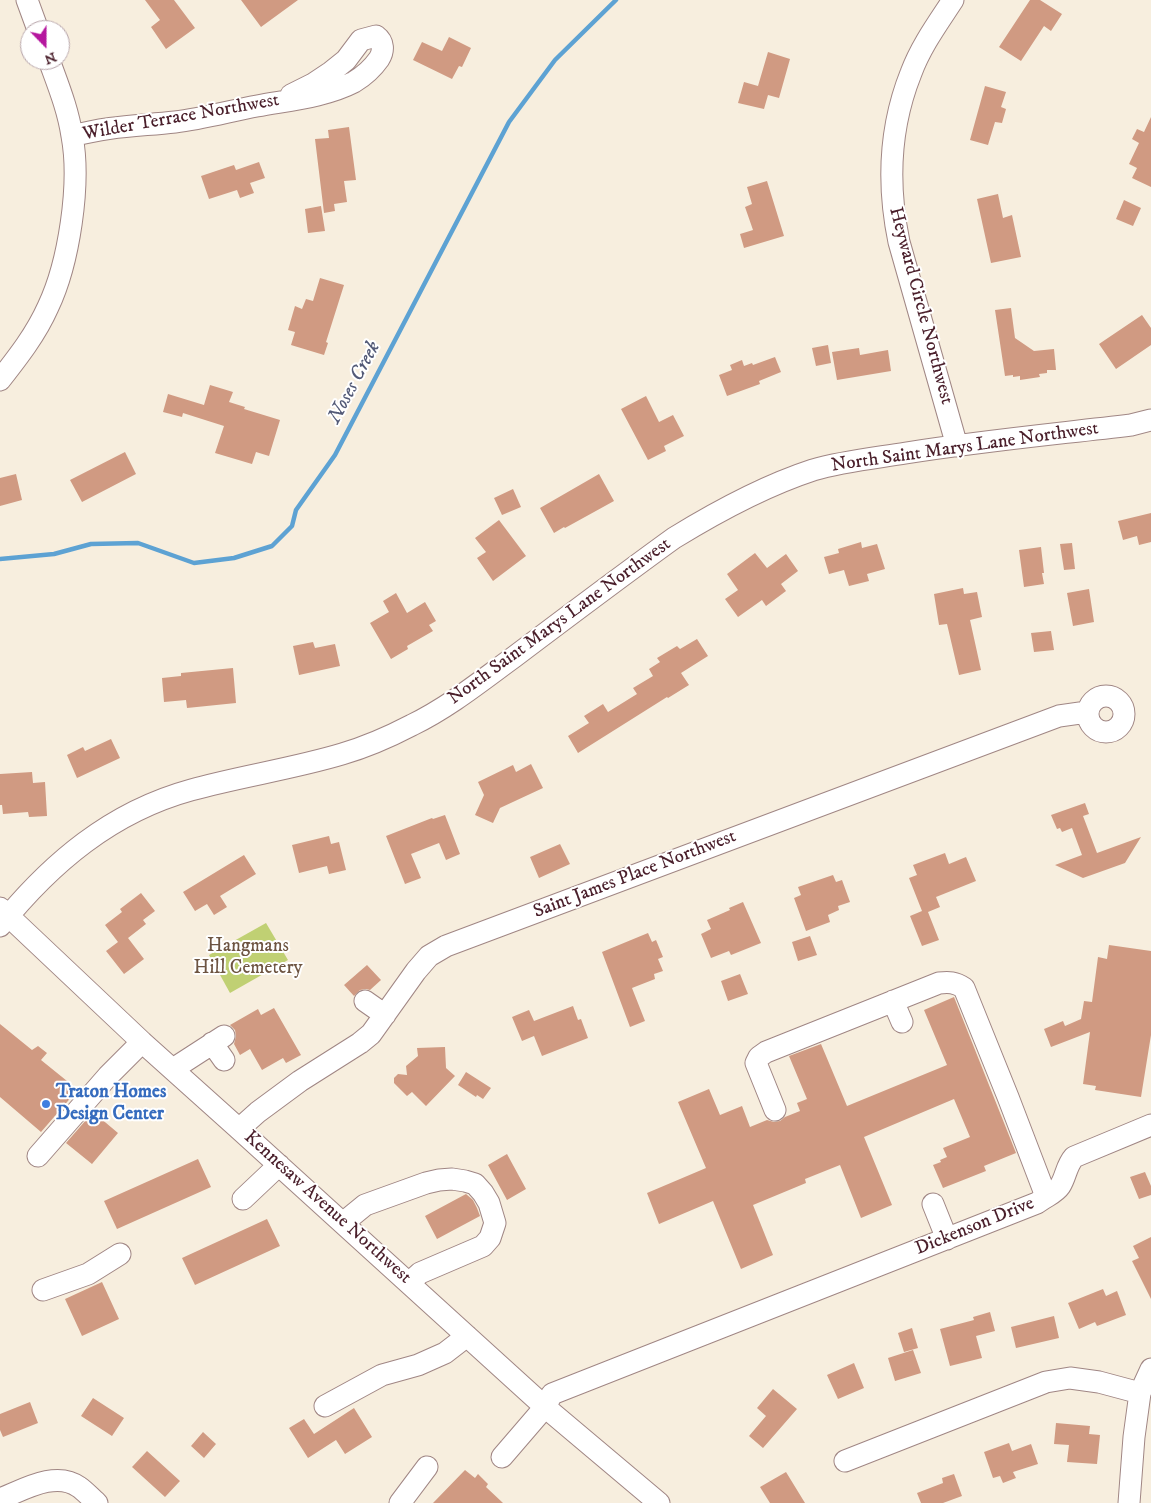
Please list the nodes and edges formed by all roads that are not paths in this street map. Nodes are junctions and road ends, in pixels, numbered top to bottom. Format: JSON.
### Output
{"nodes":[{"id":1,"x":27,"y":0,"type":"edge"},
{"id":2,"x":953,"y":0,"type":"edge"},
{"id":3,"x":34,"y":20,"type":"edge"},
{"id":4,"x":53,"y":70,"type":"edge"},
{"id":5,"x":288,"y":100,"type":"dead end"},
{"id":6,"x":72,"y":136,"type":"junction"},
{"id":7,"x":0,"y":380,"type":"edge"},
{"id":8,"x":1151,"y":420,"type":"edge"},
{"id":9,"x":957,"y":446,"type":"junction"},
{"id":10,"x":1087,"y":712,"type":"dead end"},
{"id":11,"x":3,"y":917,"type":"edge"},
{"id":12,"x":365,"y":1001,"type":"dead end"},
{"id":13,"x":893,"y":1001,"type":"junction"},
{"id":14,"x":385,"y":1016,"type":"junction"},
{"id":15,"x":902,"y":1022,"type":"dead end"},
{"id":16,"x":142,"y":1042,"type":"junction"},
{"id":17,"x":220,"y":1046,"type":"dead end"},
{"id":18,"x":173,"y":1069,"type":"junction"},
{"id":19,"x":775,"y":1110,"type":"dead end"},
{"id":20,"x":1151,"y":1125,"type":"edge"},
{"id":21,"x":240,"y":1129,"type":"junction"},
{"id":22,"x":38,"y":1156,"type":"dead end"},
{"id":23,"x":279,"y":1165,"type":"junction"},
{"id":24,"x":243,"y":1199,"type":"dead end"},
{"id":25,"x":1044,"y":1199,"type":"junction"},
{"id":26,"x":934,"y":1204,"type":"dead end"},
{"id":27,"x":342,"y":1223,"type":"junction"},
{"id":28,"x":947,"y":1238,"type":"junction"},
{"id":29,"x":120,"y":1254,"type":"dead end"},
{"id":30,"x":409,"y":1283,"type":"junction"},
{"id":31,"x":43,"y":1290,"type":"dead end"},
{"id":32,"x":467,"y":1336,"type":"junction"},
{"id":33,"x":1151,"y":1369,"type":"edge"},
{"id":34,"x":1140,"y":1393,"type":"junction"},
{"id":35,"x":325,"y":1406,"type":"dead end"},
{"id":36,"x":545,"y":1407,"type":"junction"},
{"id":37,"x":502,"y":1457,"type":"dead end"},
{"id":38,"x":845,"y":1461,"type":"dead end"},
{"id":39,"x":427,"y":1467,"type":"dead end"},
{"id":40,"x":0,"y":1499,"type":"edge"},
{"id":41,"x":97,"y":1503,"type":"edge"},
{"id":42,"x":400,"y":1503,"type":"edge"},
{"id":43,"x":659,"y":1503,"type":"edge"},
{"id":44,"x":1129,"y":1503,"type":"edge"}],
"edges":[{"from":1,"to":3,"type":"street"},
{"from":2,"to":9,"type":"street","name":"Heyward Circle Northwest"},
{"from":4,"to":6,"type":"street"},
{"from":5,"to":6,"type":"street","name":"Wilder Terrace Northwest"},
{"from":6,"to":7,"type":"street"},
{"from":8,"to":9,"type":"street","name":"North Saint Marys Lane Northwest"},
{"from":9,"to":11,"type":"street","name":"North Saint Marys Lane Northwest"},
{"from":10,"to":14,"type":"street","name":"Saint James Place Northwest"},
{"from":11,"to":16,"type":"street","name":"Kennesaw Avenue Northwest"},
{"from":12,"to":14,"type":"street"},
{"from":13,"to":15,"type":"street"},
{"from":13,"to":19,"type":"street","name":"Dickenson Drive"},
{"from":13,"to":25,"type":"street","name":"Dickenson Drive"},
{"from":14,"to":21,"type":"street","name":"Saint James Place Northwest"},
{"from":16,"to":18,"type":"street","name":"Kennesaw Avenue Northwest"},
{"from":16,"to":22,"type":"street"},
{"from":17,"to":18,"type":"street"},
{"from":18,"to":21,"type":"street","name":"Kennesaw Avenue Northwest"},
{"from":20,"to":25,"type":"street"},
{"from":21,"to":23,"type":"street","name":"Kennesaw Avenue Northwest"},
{"from":23,"to":24,"type":"street"},
{"from":23,"to":27,"type":"street","name":"Kennesaw Avenue Northwest"},
{"from":25,"to":28,"type":"street","name":"Dickenson Drive"},
{"from":26,"to":28,"type":"street"},
{"from":27,"to":30,"type":"street","name":"Kennesaw Avenue Northwest"},
{"from":27,"to":30,"type":"street"},
{"from":28,"to":36,"type":"street","name":"Dickenson Drive"},
{"from":29,"to":31,"type":"street"},
{"from":30,"to":32,"type":"street","name":"Kennesaw Avenue Northwest"},
{"from":32,"to":35,"type":"street"},
{"from":32,"to":36,"type":"street","name":"Kennesaw Avenue Northwest"},
{"from":33,"to":34,"type":"street"},
{"from":34,"to":38,"type":"street"},
{"from":34,"to":44,"type":"street"},
{"from":36,"to":37,"type":"street","name":"Dickenson Drive"},
{"from":36,"to":43,"type":"street","name":"Kennesaw Avenue Northwest"},
{"from":39,"to":42,"type":"street"},
{"from":40,"to":41,"type":"street"}]}
